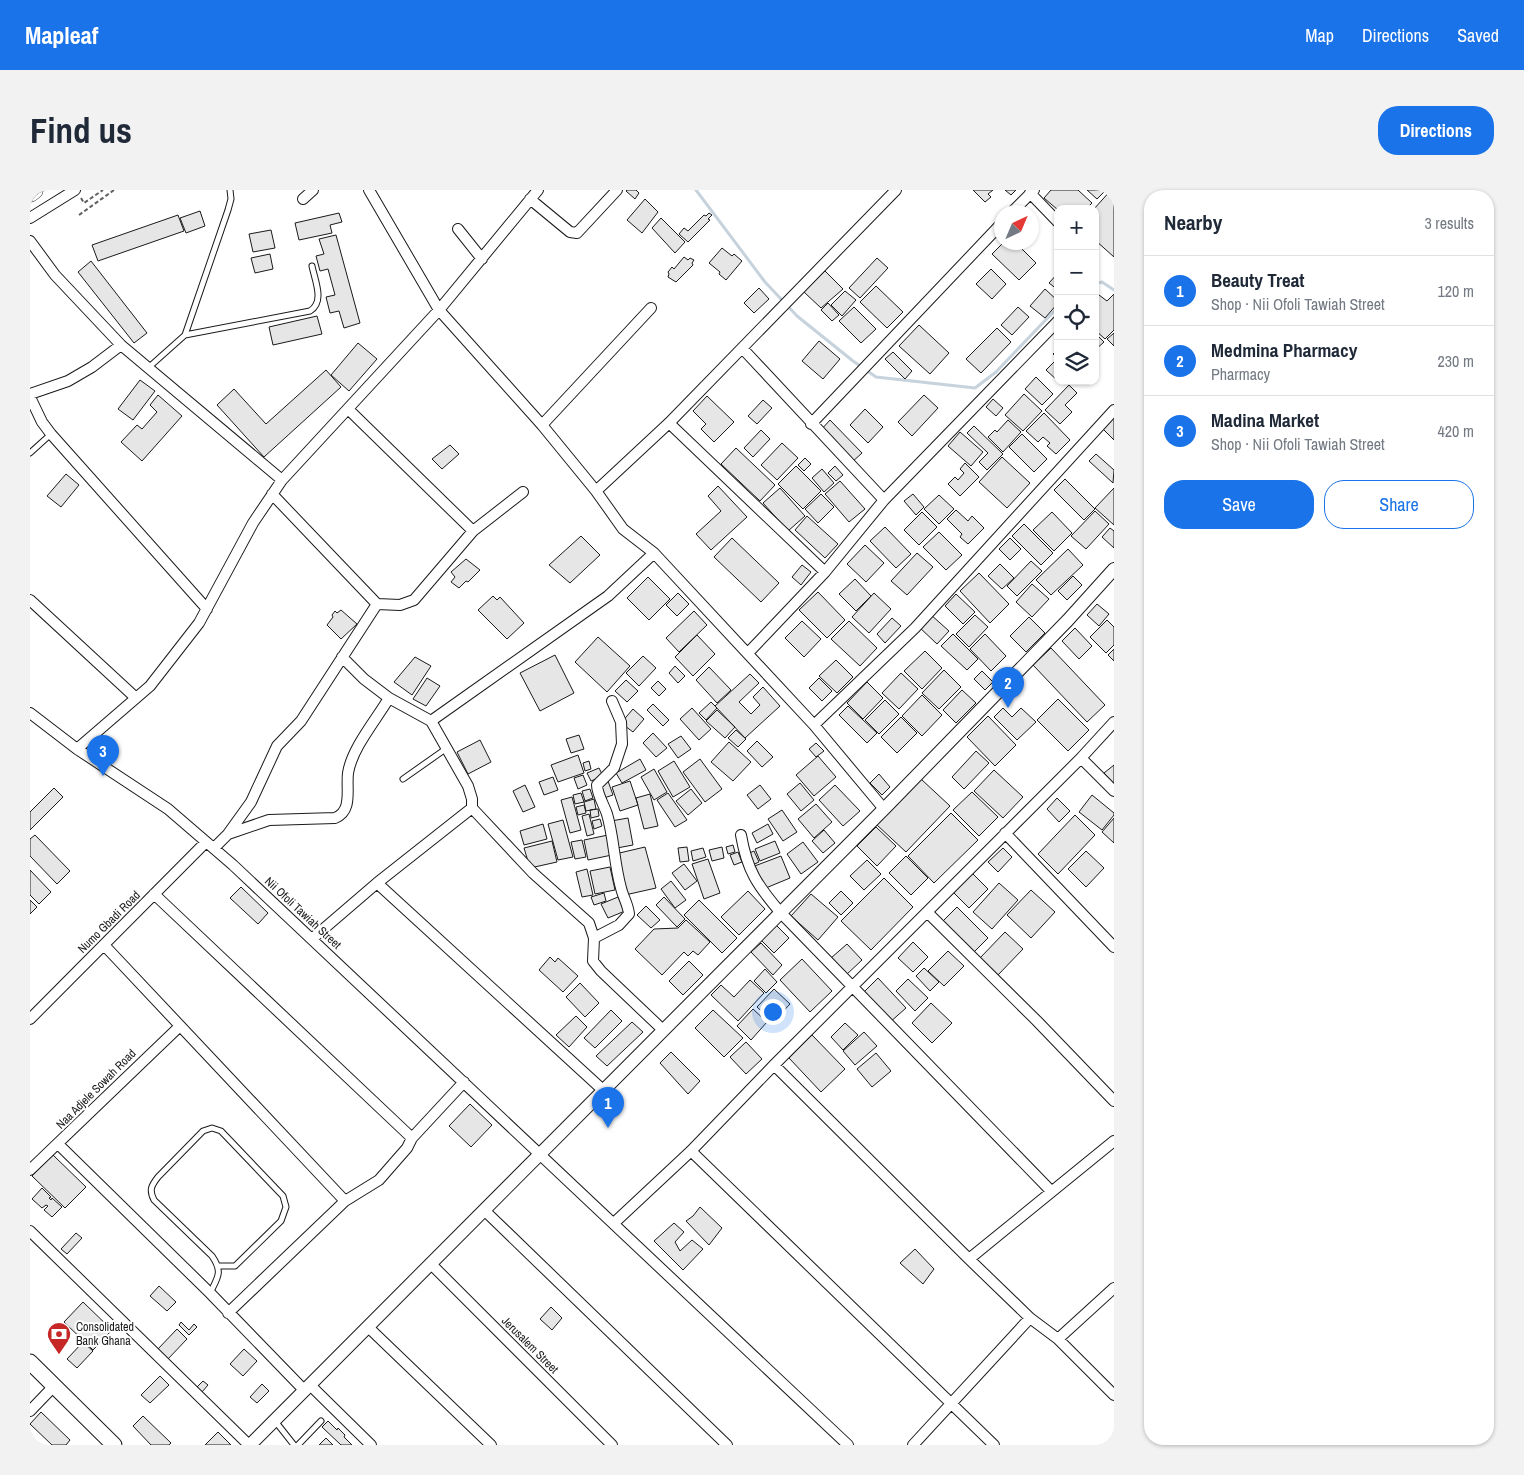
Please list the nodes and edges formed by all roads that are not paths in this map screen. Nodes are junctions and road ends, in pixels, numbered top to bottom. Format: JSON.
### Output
{"nodes":[{"id":1,"x":34,"y":190,"type":"edge"},
{"id":2,"x":75,"y":190,"type":"edge"},
{"id":3,"x":230,"y":190,"type":"edge"},
{"id":4,"x":313,"y":190,"type":"edge"},
{"id":5,"x":369,"y":190,"type":"edge"},
{"id":6,"x":538,"y":190,"type":"edge"},
{"id":7,"x":617,"y":190,"type":"edge"},
{"id":8,"x":896,"y":190,"type":"edge"},
{"id":9,"x":1032,"y":192,"type":"edge"},
{"id":10,"x":30,"y":193,"type":"edge"},
{"id":11,"x":530,"y":199,"type":"junction"},
{"id":12,"x":304,"y":200,"type":"dead end"},
{"id":13,"x":1019,"y":205,"type":"edge"},
{"id":14,"x":1054,"y":217,"type":"edge"},
{"id":15,"x":30,"y":218,"type":"edge"},
{"id":16,"x":458,"y":229,"type":"dead end"},
{"id":17,"x":994,"y":231,"type":"edge"},
{"id":18,"x":30,"y":240,"type":"edge"},
{"id":19,"x":482,"y":259,"type":"junction"},
{"id":20,"x":312,"y":266,"type":"dead end"},
{"id":21,"x":651,"y":308,"type":"dead end"},
{"id":22,"x":439,"y":310,"type":"junction"},
{"id":23,"x":1054,"y":325,"type":"edge"},
{"id":24,"x":185,"y":335,"type":"junction"},
{"id":25,"x":121,"y":345,"type":"junction"},
{"id":26,"x":742,"y":348,"type":"junction"},
{"id":27,"x":148,"y":368,"type":"junction"},
{"id":28,"x":30,"y":396,"type":"edge"},
{"id":29,"x":348,"y":409,"type":"junction"},
{"id":30,"x":1114,"y":410,"type":"edge"},
{"id":31,"x":669,"y":423,"type":"junction"},
{"id":32,"x":811,"y":424,"type":"junction"},
{"id":33,"x":542,"y":426,"type":"junction"},
{"id":34,"x":51,"y":434,"type":"junction"},
{"id":35,"x":30,"y":453,"type":"edge"},
{"id":36,"x":282,"y":480,"type":"junction"},
{"id":37,"x":596,"y":491,"type":"junction"},
{"id":38,"x":523,"y":492,"type":"dead end"},
{"id":39,"x":272,"y":494,"type":"junction"},
{"id":40,"x":884,"y":500,"type":"junction"},
{"id":41,"x":473,"y":531,"type":"junction"},
{"id":42,"x":654,"y":553,"type":"junction"},
{"id":43,"x":1114,"y":569,"type":"edge"},
{"id":44,"x":825,"y":572,"type":"junction"},
{"id":45,"x":30,"y":600,"type":"edge"},
{"id":46,"x":377,"y":604,"type":"junction"},
{"id":47,"x":207,"y":609,"type":"junction"},
{"id":48,"x":748,"y":653,"type":"junction"},
{"id":49,"x":342,"y":657,"type":"junction"},
{"id":50,"x":136,"y":698,"type":"junction"},
{"id":51,"x":389,"y":698,"type":"junction"},
{"id":52,"x":612,"y":701,"type":"dead end"},
{"id":53,"x":30,"y":713,"type":"edge"},
{"id":54,"x":431,"y":721,"type":"junction"},
{"id":55,"x":1114,"y":722,"type":"edge"},
{"id":56,"x":814,"y":725,"type":"junction"},
{"id":57,"x":447,"y":748,"type":"junction"},
{"id":58,"x":77,"y":749,"type":"junction"},
{"id":59,"x":1081,"y":758,"type":"junction"},
{"id":60,"x":403,"y":779,"type":"dead end"},
{"id":61,"x":1114,"y":791,"type":"edge"},
{"id":62,"x":472,"y":808,"type":"junction"},
{"id":63,"x":884,"y":809,"type":"junction"},
{"id":64,"x":228,"y":834,"type":"junction"},
{"id":65,"x":741,"y":834,"type":"dead end"},
{"id":66,"x":1005,"y":834,"type":"junction"},
{"id":67,"x":210,"y":845,"type":"junction"},
{"id":68,"x":377,"y":883,"type":"junction"},
{"id":69,"x":154,"y":894,"type":"junction"},
{"id":70,"x":780,"y":912,"type":"junction"},
{"id":71,"x":927,"y":912,"type":"junction"},
{"id":72,"x":313,"y":938,"type":"junction"},
{"id":73,"x":594,"y":938,"type":"junction"},
{"id":74,"x":104,"y":945,"type":"junction"},
{"id":75,"x":1114,"y":947,"type":"edge"},
{"id":76,"x":851,"y":987,"type":"junction"},
{"id":77,"x":30,"y":1019,"type":"edge"},
{"id":78,"x":180,"y":1026,"type":"junction"},
{"id":79,"x":662,"y":1030,"type":"junction"},
{"id":80,"x":774,"y":1065,"type":"junction"},
{"id":81,"x":464,"y":1082,"type":"junction"},
{"id":82,"x":604,"y":1091,"type":"junction"},
{"id":83,"x":1114,"y":1101,"type":"edge"},
{"id":84,"x":412,"y":1138,"type":"junction"},
{"id":85,"x":1114,"y":1141,"type":"edge"},
{"id":86,"x":58,"y":1144,"type":"junction"},
{"id":87,"x":691,"y":1151,"type":"junction"},
{"id":88,"x":541,"y":1153,"type":"junction"},
{"id":89,"x":30,"y":1170,"type":"edge"},
{"id":90,"x":1051,"y":1190,"type":"junction"},
{"id":91,"x":345,"y":1202,"type":"junction"},
{"id":92,"x":484,"y":1210,"type":"junction"},
{"id":93,"x":614,"y":1223,"type":"junction"},
{"id":94,"x":30,"y":1231,"type":"edge"},
{"id":95,"x":968,"y":1259,"type":"junction"},
{"id":96,"x":431,"y":1264,"type":"junction"},
{"id":97,"x":219,"y":1266,"type":"junction"},
{"id":98,"x":1114,"y":1288,"type":"edge"},
{"id":99,"x":210,"y":1293,"type":"junction"},
{"id":100,"x":228,"y":1313,"type":"junction"},
{"id":101,"x":1030,"y":1318,"type":"junction"},
{"id":102,"x":368,"y":1327,"type":"junction"},
{"id":103,"x":1058,"y":1340,"type":"junction"},
{"id":104,"x":30,"y":1362,"type":"edge"},
{"id":105,"x":54,"y":1386,"type":"junction"},
{"id":106,"x":308,"y":1388,"type":"junction"},
{"id":107,"x":1114,"y":1395,"type":"edge"},
{"id":108,"x":951,"y":1403,"type":"junction"},
{"id":109,"x":30,"y":1411,"type":"edge"},
{"id":110,"x":274,"y":1421,"type":"junction"},
{"id":111,"x":321,"y":1421,"type":"dead end"},
{"id":112,"x":114,"y":1445,"type":"edge"},
{"id":113,"x":249,"y":1445,"type":"edge"},
{"id":114,"x":296,"y":1445,"type":"edge"},
{"id":115,"x":371,"y":1445,"type":"edge"},
{"id":116,"x":491,"y":1445,"type":"edge"},
{"id":117,"x":612,"y":1445,"type":"edge"},
{"id":118,"x":727,"y":1445,"type":"edge"},
{"id":119,"x":848,"y":1445,"type":"edge"},
{"id":120,"x":913,"y":1445,"type":"edge"},
{"id":121,"x":994,"y":1445,"type":"edge"}],
"edges":[{"from":1,"to":10,"type":"highway"},
{"from":2,"to":15,"type":"street"},
{"from":3,"to":24,"type":"lane"},
{"from":4,"to":12,"type":"street"},
{"from":5,"to":22,"type":"street"},
{"from":6,"to":11,"type":"street"},
{"from":7,"to":11,"type":"street"},
{"from":8,"to":26,"type":"street"},
{"from":9,"to":13,"type":"street"},
{"from":9,"to":14,"type":"street"},
{"from":11,"to":19,"type":"street"},
{"from":16,"to":19,"type":"street"},
{"from":17,"to":32,"type":"street"},
{"from":18,"to":25,"type":"street"},
{"from":19,"to":22,"type":"street"},
{"from":20,"to":24,"type":"lane"},
{"from":21,"to":33,"type":"street"},
{"from":22,"to":29,"type":"street"},
{"from":22,"to":33,"type":"street"},
{"from":23,"to":40,"type":"street"},
{"from":24,"to":27,"type":"lane"},
{"from":25,"to":27,"type":"street"},
{"from":25,"to":28,"type":"street"},
{"from":26,"to":31,"type":"street"},
{"from":26,"to":32,"type":"street"},
{"from":27,"to":36,"type":"street"},
{"from":28,"to":34,"type":"street"},
{"from":29,"to":36,"type":"street"},
{"from":29,"to":41,"type":"street"},
{"from":30,"to":56,"type":"street"},
{"from":31,"to":37,"type":"street"},
{"from":31,"to":44,"type":"street"},
{"from":32,"to":40,"type":"street"},
{"from":33,"to":37,"type":"street"},
{"from":34,"to":35,"type":"lane"},
{"from":34,"to":47,"type":"street"},
{"from":36,"to":39,"type":"street"},
{"from":37,"to":42,"type":"street"},
{"from":38,"to":41,"type":"street"},
{"from":39,"to":46,"type":"street"},
{"from":39,"to":47,"type":"street"},
{"from":40,"to":44,"type":"street"},
{"from":41,"to":46,"type":"street"},
{"from":42,"to":48,"type":"street"},
{"from":42,"to":54,"type":"street"},
{"from":43,"to":63,"type":"street"},
{"from":44,"to":48,"type":"street"},
{"from":45,"to":50,"type":"street"},
{"from":46,"to":49,"type":"street","name":"Numo Gbadi Road"},
{"from":47,"to":50,"type":"street"},
{"from":48,"to":56,"type":"street"},
{"from":49,"to":51,"type":"street"},
{"from":49,"to":64,"type":"street","name":"Numo Gbadi Road"},
{"from":50,"to":58,"type":"street"},
{"from":51,"to":54,"type":"street"},
{"from":51,"to":64,"type":"street"},
{"from":52,"to":73,"type":"street"},
{"from":53,"to":58,"type":"street","name":"Nii Ofoli Tawiah Street"},
{"from":54,"to":57,"type":"street"},
{"from":55,"to":59,"type":"street"},
{"from":56,"to":63,"type":"street"},
{"from":57,"to":60,"type":"lane"},
{"from":57,"to":62,"type":"street"},
{"from":58,"to":67,"type":"street","name":"Nii Ofoli Tawiah Street"},
{"from":59,"to":61,"type":"street"},
{"from":59,"to":66,"type":"street"},
{"from":62,"to":68,"type":"street"},
{"from":62,"to":73,"type":"street"},
{"from":63,"to":70,"type":"street"},
{"from":64,"to":67,"type":"street","name":"Numo Gbadi Road"},
{"from":65,"to":70,"type":"street"},
{"from":66,"to":71,"type":"street"},
{"from":66,"to":75,"type":"street"},
{"from":67,"to":69,"type":"street","name":"Numo Gbadi Road"},
{"from":67,"to":72,"type":"street","name":"Nii Ofoli Tawiah Street"},
{"from":68,"to":72,"type":"street"},
{"from":68,"to":82,"type":"street"},
{"from":69,"to":74,"type":"street","name":"Numo Gbadi Road"},
{"from":69,"to":84,"type":"street"},
{"from":70,"to":76,"type":"street"},
{"from":70,"to":79,"type":"street"},
{"from":71,"to":76,"type":"street"},
{"from":71,"to":83,"type":"street"},
{"from":72,"to":81,"type":"street","name":"Nii Ofoli Tawiah Street"},
{"from":73,"to":79,"type":"street"},
{"from":74,"to":77,"type":"street","name":"Numo Gbadi Road"},
{"from":74,"to":78,"type":"street"},
{"from":76,"to":80,"type":"street"},
{"from":76,"to":90,"type":"street"},
{"from":78,"to":86,"type":"street","name":"Naa Adjele Sowah Road"},
{"from":78,"to":91,"type":"street"},
{"from":79,"to":82,"type":"street"},
{"from":80,"to":87,"type":"street"},
{"from":80,"to":95,"type":"street"},
{"from":81,"to":84,"type":"street"},
{"from":81,"to":88,"type":"street","name":"Nii Ofoli Tawiah Street"},
{"from":82,"to":88,"type":"street"},
{"from":84,"to":91,"type":"street"},
{"from":85,"to":90,"type":"street"},
{"from":86,"to":89,"type":"street","name":"Naa Adjele Sowah Road"},
{"from":86,"to":99,"type":"street"},
{"from":87,"to":93,"type":"street"},
{"from":87,"to":108,"type":"street"},
{"from":88,"to":92,"type":"street"},
{"from":88,"to":93,"type":"street","name":"Nii Ofoli Tawiah Street"},
{"from":90,"to":95,"type":"street"},
{"from":91,"to":100,"type":"street"},
{"from":92,"to":96,"type":"street"},
{"from":92,"to":118,"type":"street"},
{"from":93,"to":119,"type":"street","name":"Nii Ofoli Tawiah Street"},
{"from":94,"to":113,"type":"street"},
{"from":95,"to":101,"type":"street"},
{"from":96,"to":102,"type":"street"},
{"from":96,"to":117,"type":"street","name":"Jerusalem Street"},
{"from":97,"to":97,"type":"lane"},
{"from":97,"to":99,"type":"lane"},
{"from":98,"to":103,"type":"street"},
{"from":99,"to":100,"type":"street"},
{"from":100,"to":106,"type":"street"},
{"from":101,"to":103,"type":"street"},
{"from":101,"to":108,"type":"street"},
{"from":102,"to":106,"type":"street"},
{"from":102,"to":116,"type":"street"},
{"from":103,"to":107,"type":"street"},
{"from":104,"to":105,"type":"main road"},
{"from":105,"to":109,"type":"street"},
{"from":105,"to":112,"type":"main road"},
{"from":106,"to":110,"type":"street"},
{"from":106,"to":115,"type":"street"},
{"from":108,"to":120,"type":"street"},
{"from":108,"to":121,"type":"street"},
{"from":110,"to":113,"type":"street"},
{"from":110,"to":114,"type":"lane"},
{"from":111,"to":114,"type":"lane"}]}
